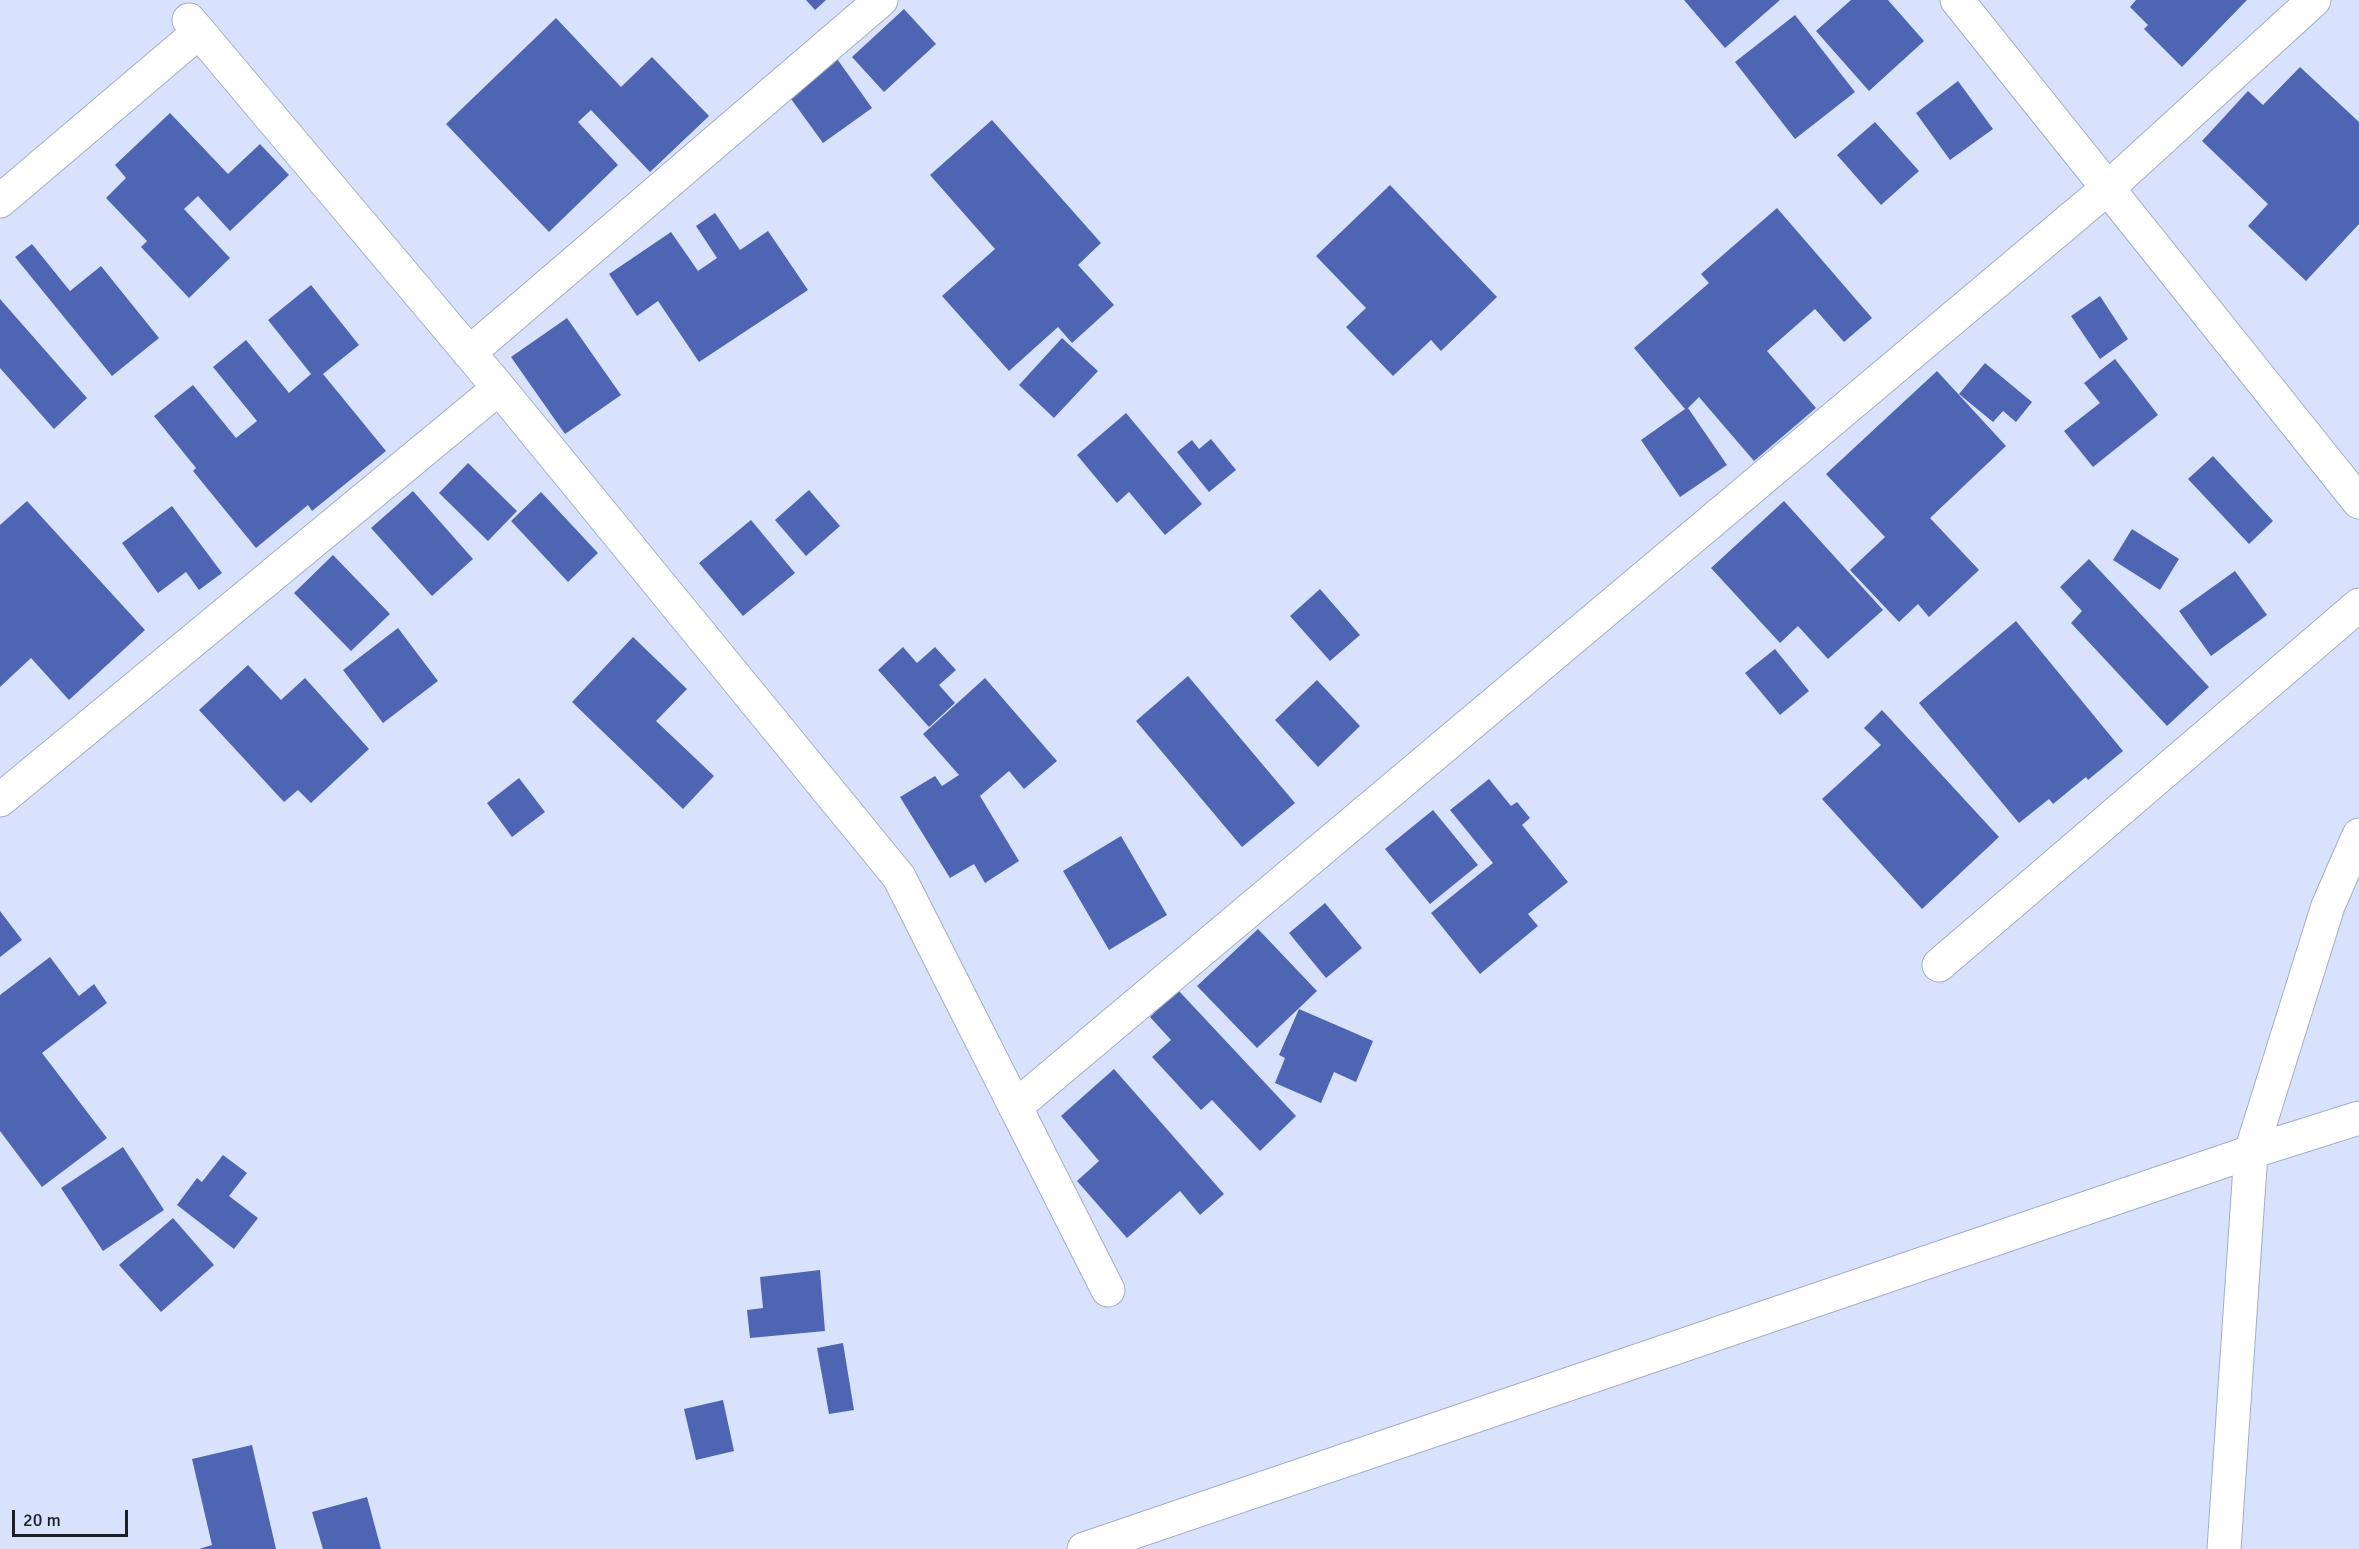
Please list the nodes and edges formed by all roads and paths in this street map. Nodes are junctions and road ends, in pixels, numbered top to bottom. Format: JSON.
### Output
{"nodes":[{"id":1,"x":881,"y":0,"type":"edge"},
{"id":2,"x":1957,"y":0,"type":"edge"},
{"id":3,"x":2314,"y":0,"type":"edge"},
{"id":4,"x":2109,"y":187,"type":"junction"},
{"id":5,"x":0,"y":201,"type":"edge"},
{"id":6,"x":469,"y":353,"type":"junction"},
{"id":7,"x":499,"y":388,"type":"junction"},
{"id":8,"x":2359,"y":502,"type":"edge"},
{"id":9,"x":2359,"y":605,"type":"edge"},
{"id":10,"x":0,"y":800,"type":"edge"},
{"id":11,"x":2359,"y":835,"type":"edge"},
{"id":12,"x":1939,"y":965,"type":"dead end"},
{"id":13,"x":1015,"y":1107,"type":"junction"},
{"id":14,"x":2359,"y":1118,"type":"edge"},
{"id":15,"x":2251,"y":1152,"type":"junction"},
{"id":16,"x":1108,"y":1290,"type":"dead end"},
{"id":17,"x":1084,"y":1549,"type":"edge"},
{"id":18,"x":2224,"y":1549,"type":"edge"}],
"edges":[{"from":1,"to":6,"type":"street"},
{"from":2,"to":4,"type":"street"},
{"from":3,"to":4,"type":"street"},
{"from":4,"to":8,"type":"street"},
{"from":4,"to":13,"type":"street"},
{"from":5,"to":6,"type":"street"},
{"from":6,"to":7,"type":"street"},
{"from":7,"to":10,"type":"street"},
{"from":7,"to":13,"type":"street"},
{"from":9,"to":12,"type":"street"},
{"from":11,"to":15,"type":"street"},
{"from":13,"to":16,"type":"street"},
{"from":14,"to":15,"type":"street"},
{"from":15,"to":17,"type":"street"},
{"from":15,"to":18,"type":"street"}]}
